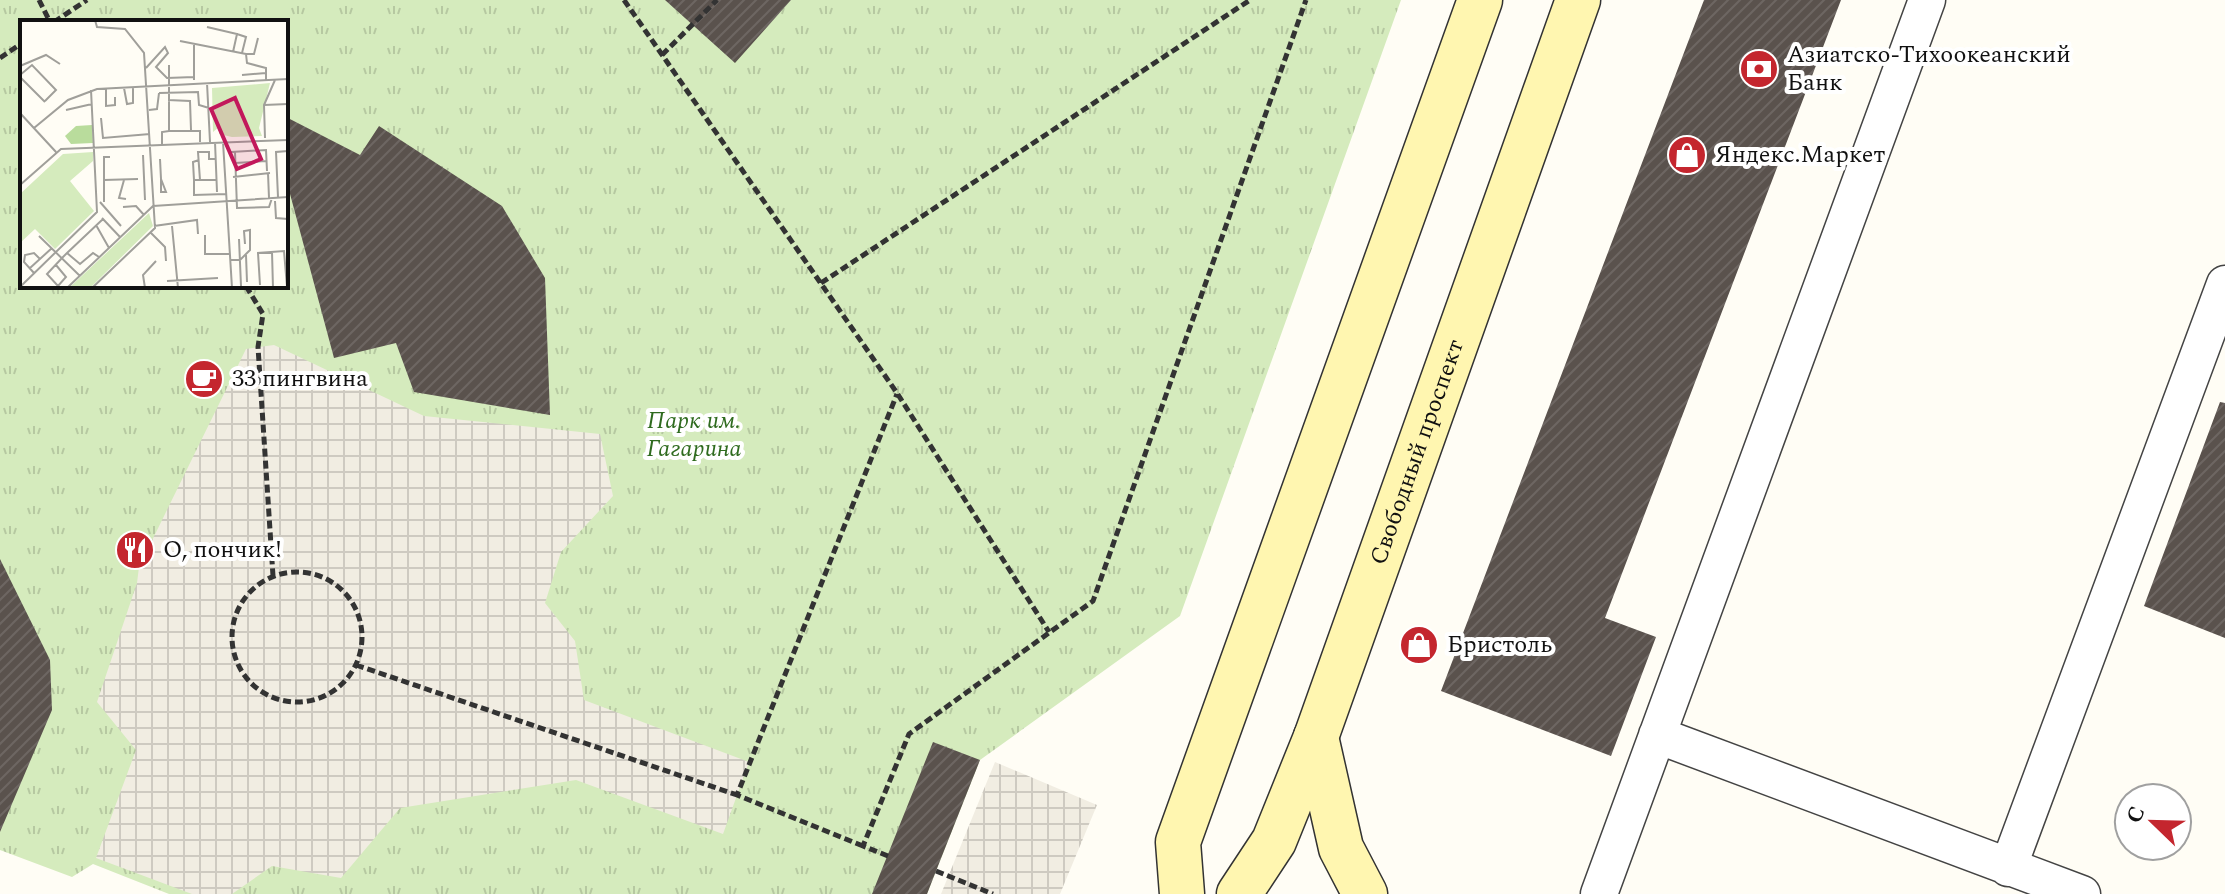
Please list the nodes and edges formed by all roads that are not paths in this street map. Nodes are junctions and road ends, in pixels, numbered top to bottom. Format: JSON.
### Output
{"nodes":[{"id":1,"x":1480,"y":0,"type":"edge"},
{"id":2,"x":1578,"y":0,"type":"edge"},
{"id":3,"x":1927,"y":0,"type":"edge"},
{"id":4,"x":2225,"y":284,"type":"edge"},
{"id":5,"x":1657,"y":735,"type":"junction"},
{"id":6,"x":1316,"y":737,"type":"junction"},
{"id":7,"x":2008,"y":868,"type":"junction"},
{"id":8,"x":1182,"y":894,"type":"edge"},
{"id":9,"x":1239,"y":894,"type":"edge"},
{"id":10,"x":1365,"y":894,"type":"edge"},
{"id":11,"x":1599,"y":894,"type":"edge"},
{"id":12,"x":2082,"y":894,"type":"edge"}],
"edges":[{"from":1,"to":8,"type":"main road"},
{"from":2,"to":6,"type":"main road","name":"Свободный проспект"},
{"from":3,"to":5,"type":"lane"},
{"from":4,"to":7,"type":"lane"},
{"from":5,"to":7,"type":"lane"},
{"from":5,"to":11,"type":"lane"},
{"from":6,"to":9,"type":"main road","name":"Свободный проспект"},
{"from":6,"to":10,"type":"main road"},
{"from":7,"to":12,"type":"lane"}]}
